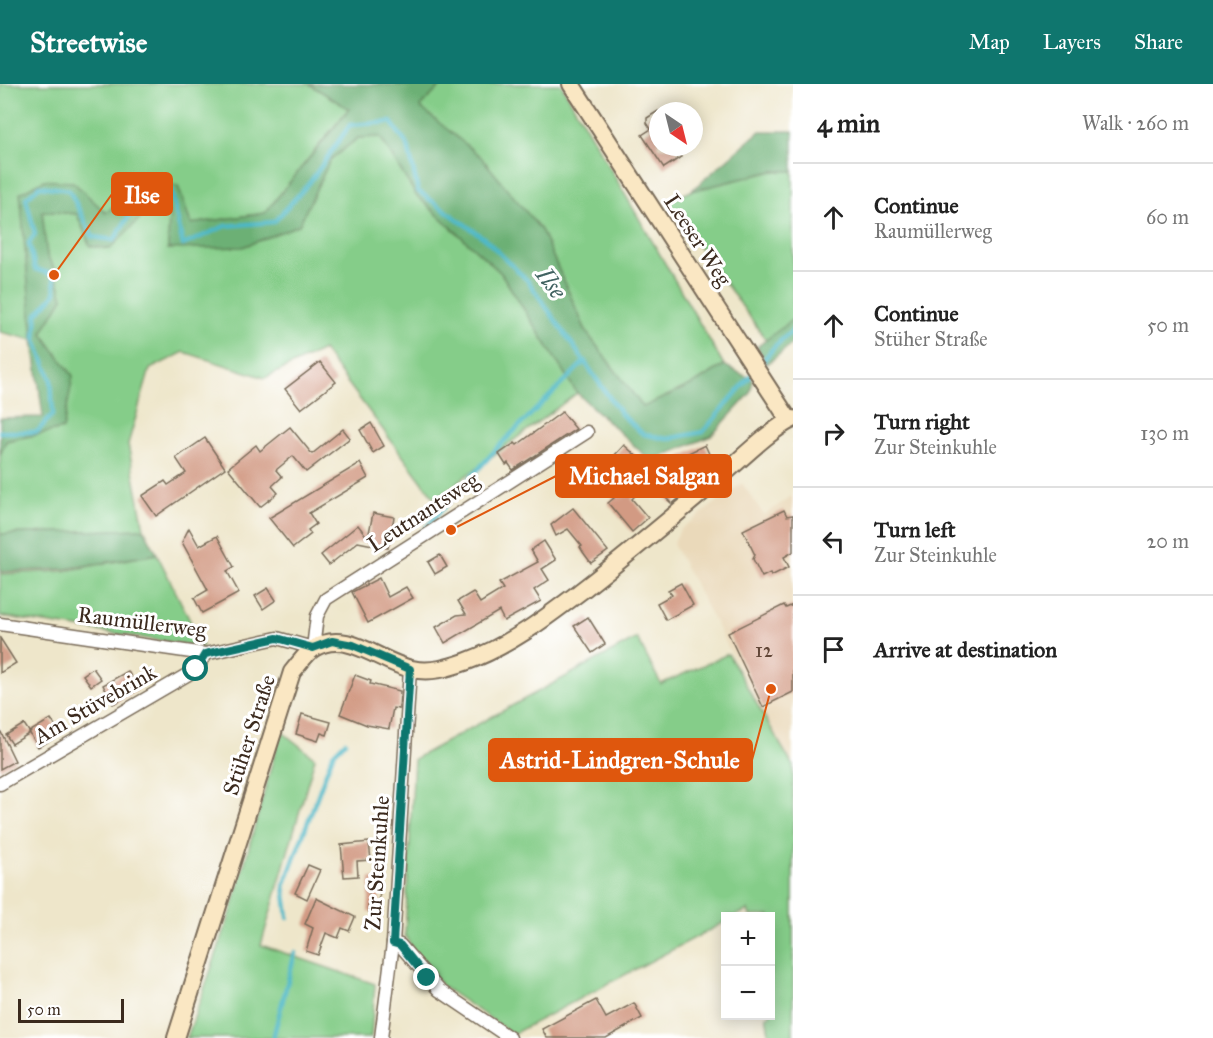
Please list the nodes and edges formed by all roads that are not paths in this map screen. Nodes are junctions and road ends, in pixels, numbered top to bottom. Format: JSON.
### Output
{"nodes":[{"id":1,"x":571,"y":84,"type":"edge"},
{"id":2,"x":791,"y":419,"type":"edge"},
{"id":3,"x":587,"y":432,"type":"dead end"},
{"id":4,"x":0,"y":624,"type":"edge"},
{"id":5,"x":313,"y":648,"type":"junction"},
{"id":6,"x":205,"y":654,"type":"junction"},
{"id":7,"x":410,"y":669,"type":"junction"},
{"id":8,"x":0,"y":784,"type":"edge"},
{"id":9,"x":393,"y":943,"type":"junction"},
{"id":10,"x":176,"y":1038,"type":"edge"},
{"id":11,"x":381,"y":1038,"type":"edge"},
{"id":12,"x":510,"y":1038,"type":"edge"}],
"edges":[{"from":1,"to":2,"type":"main road","name":"Leeser Weg"},
{"from":2,"to":7,"type":"main road"},
{"from":3,"to":5,"type":"street","name":"Leutnantsweg"},
{"from":4,"to":6,"type":"street","name":"Raumüllerweg"},
{"from":5,"to":6,"type":"street","name":"Raumüllerweg"},
{"from":5,"to":7,"type":"main road"},
{"from":5,"to":10,"type":"main road","name":"Stüher Straße"},
{"from":6,"to":8,"type":"street","name":"Am Stüvebrink"},
{"from":7,"to":9,"type":"street","name":"Zur Steinkuhle"},
{"from":9,"to":11,"type":"street"},
{"from":9,"to":12,"type":"street","name":"Zur Steinkuhle"}]}
